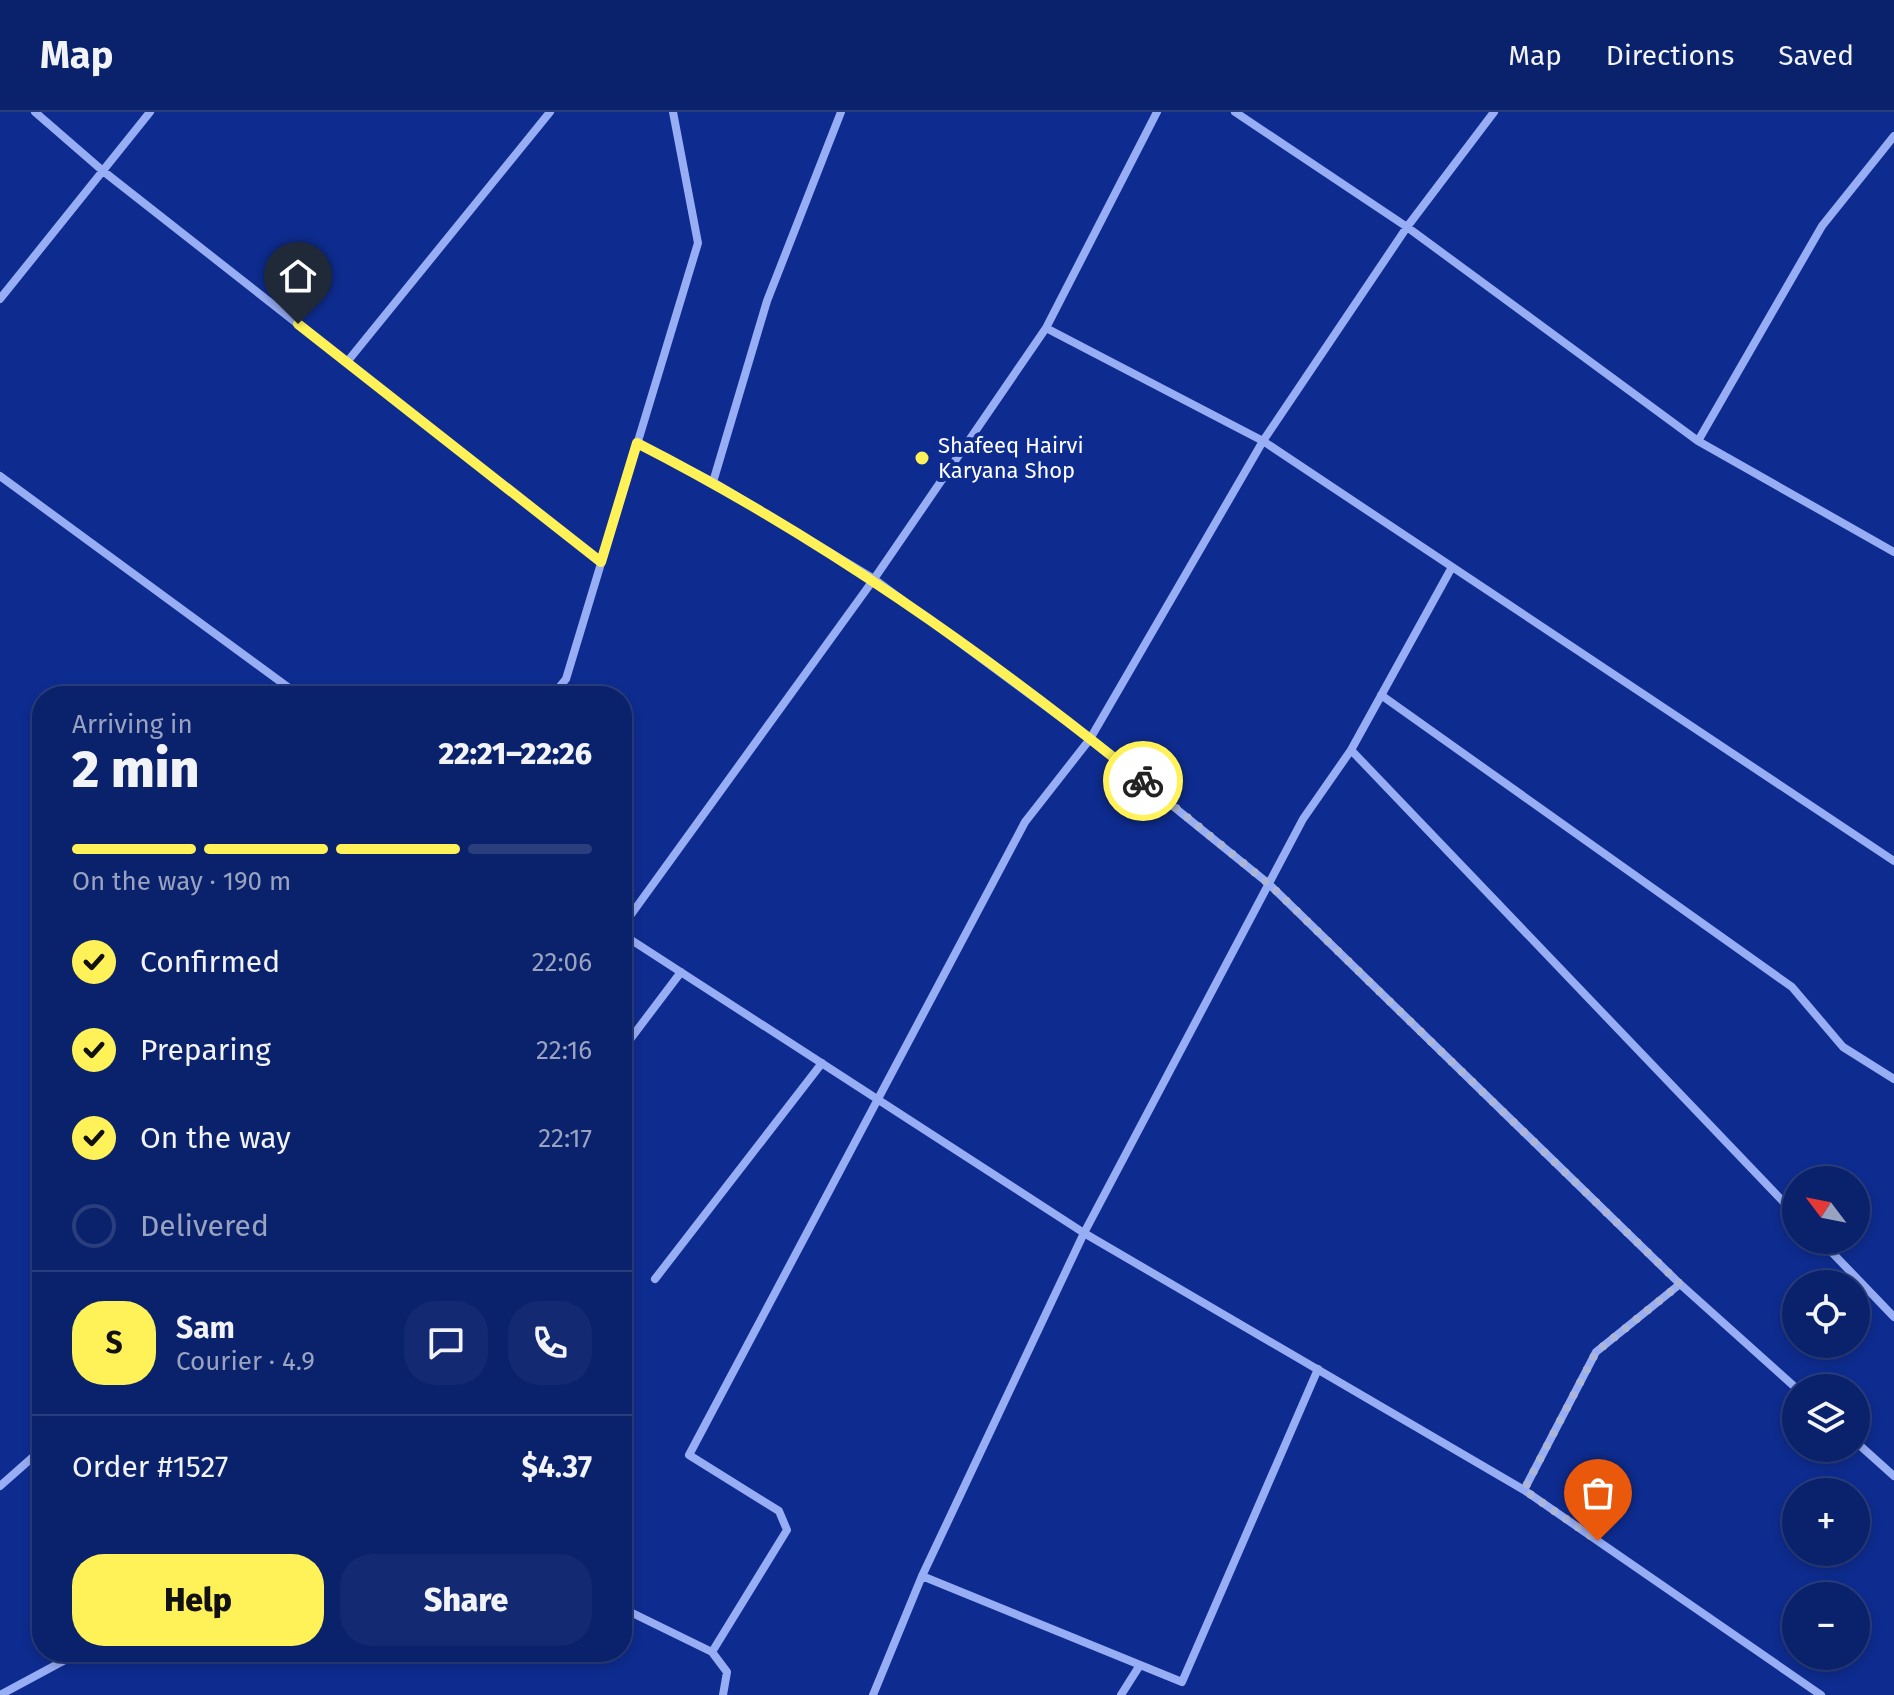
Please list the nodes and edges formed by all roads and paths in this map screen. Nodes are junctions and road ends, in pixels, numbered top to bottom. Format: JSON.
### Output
{"nodes":[{"id":1,"x":35,"y":112,"type":"edge"},
{"id":2,"x":150,"y":112,"type":"edge"},
{"id":3,"x":550,"y":112,"type":"edge"},
{"id":4,"x":673,"y":112,"type":"edge"},
{"id":5,"x":841,"y":112,"type":"edge"},
{"id":6,"x":1157,"y":112,"type":"edge"},
{"id":7,"x":1235,"y":112,"type":"edge"},
{"id":8,"x":1494,"y":112,"type":"edge"},
{"id":9,"x":1894,"y":136,"type":"edge"},
{"id":10,"x":103,"y":171,"type":"junction"},
{"id":11,"x":1407,"y":227,"type":"junction"},
{"id":12,"x":0,"y":299,"type":"edge"},
{"id":13,"x":1046,"y":328,"type":"junction"},
{"id":14,"x":347,"y":362,"type":"junction"},
{"id":15,"x":1263,"y":441,"type":"junction"},
{"id":16,"x":1698,"y":441,"type":"junction"},
{"id":17,"x":637,"y":443,"type":"junction"},
{"id":18,"x":0,"y":476,"type":"edge"},
{"id":19,"x":713,"y":482,"type":"junction"},
{"id":20,"x":1894,"y":552,"type":"edge"},
{"id":21,"x":601,"y":562,"type":"junction"},
{"id":22,"x":1452,"y":567,"type":"junction"},
{"id":23,"x":874,"y":579,"type":"junction"},
{"id":24,"x":286,"y":686,"type":"edge"},
{"id":25,"x":560,"y":686,"type":"edge"},
{"id":26,"x":1381,"y":695,"type":"junction"},
{"id":27,"x":1090,"y":739,"type":"junction"},
{"id":28,"x":1351,"y":750,"type":"junction"},
{"id":29,"x":1894,"y":861,"type":"edge"},
{"id":30,"x":1269,"y":884,"type":"junction"},
{"id":31,"x":632,"y":913,"type":"edge"},
{"id":32,"x":632,"y":940,"type":"edge"},
{"id":33,"x":681,"y":972,"type":"junction"},
{"id":34,"x":632,"y":1037,"type":"edge"},
{"id":35,"x":822,"y":1063,"type":"junction"},
{"id":36,"x":1894,"y":1079,"type":"edge"},
{"id":37,"x":876,"y":1098,"type":"junction"},
{"id":38,"x":1782,"y":1200,"type":"edge"},
{"id":39,"x":1084,"y":1233,"type":"junction"},
{"id":40,"x":1833,"y":1254,"type":"edge"},
{"id":41,"x":655,"y":1279,"type":"dead end"},
{"id":42,"x":1680,"y":1284,"type":"junction"},
{"id":43,"x":1894,"y":1317,"type":"edge"},
{"id":44,"x":1318,"y":1369,"type":"junction"},
{"id":45,"x":1782,"y":1375,"type":"edge"},
{"id":46,"x":1870,"y":1455,"type":"edge"},
{"id":47,"x":32,"y":1458,"type":"edge"},
{"id":48,"x":1894,"y":1476,"type":"edge"},
{"id":49,"x":0,"y":1486,"type":"edge"},
{"id":50,"x":1524,"y":1490,"type":"junction"},
{"id":51,"x":922,"y":1576,"type":"junction"},
{"id":52,"x":632,"y":1613,"type":"edge"},
{"id":53,"x":712,"y":1652,"type":"junction"},
{"id":54,"x":61,"y":1662,"type":"edge"},
{"id":55,"x":1140,"y":1665,"type":"junction"},
{"id":56,"x":1819,"y":1694,"type":"edge"},
{"id":57,"x":0,"y":1695,"type":"edge"},
{"id":58,"x":723,"y":1695,"type":"edge"},
{"id":59,"x":873,"y":1695,"type":"edge"},
{"id":60,"x":1121,"y":1695,"type":"edge"}],
"edges":[{"from":1,"to":10,"type":"street"},
{"from":2,"to":10,"type":"street"},
{"from":3,"to":14,"type":"street"},
{"from":4,"to":17,"type":"street"},
{"from":5,"to":19,"type":"street"},
{"from":6,"to":13,"type":"street"},
{"from":7,"to":11,"type":"street"},
{"from":8,"to":11,"type":"street"},
{"from":9,"to":16,"type":"street"},
{"from":10,"to":12,"type":"street"},
{"from":10,"to":14,"type":"street"},
{"from":11,"to":15,"type":"street"},
{"from":11,"to":16,"type":"street"},
{"from":13,"to":15,"type":"street"},
{"from":13,"to":23,"type":"street"},
{"from":14,"to":21,"type":"street"},
{"from":15,"to":22,"type":"street"},
{"from":15,"to":27,"type":"street"},
{"from":16,"to":20,"type":"street"},
{"from":17,"to":19,"type":"street"},
{"from":17,"to":21,"type":"street"},
{"from":18,"to":24,"type":"street"},
{"from":19,"to":23,"type":"street"},
{"from":21,"to":25,"type":"street"},
{"from":22,"to":26,"type":"street"},
{"from":22,"to":29,"type":"street"},
{"from":23,"to":27,"type":"street"},
{"from":23,"to":31,"type":"street"},
{"from":26,"to":28,"type":"street"},
{"from":26,"to":36,"type":"street"},
{"from":27,"to":30,"type":"street"},
{"from":27,"to":37,"type":"street"},
{"from":28,"to":30,"type":"street"},
{"from":28,"to":38,"type":"street"},
{"from":30,"to":39,"type":"street"},
{"from":30,"to":42,"type":"street"},
{"from":32,"to":33,"type":"street"},
{"from":33,"to":34,"type":"street"},
{"from":33,"to":35,"type":"street"},
{"from":35,"to":37,"type":"street"},
{"from":35,"to":41,"type":"street"},
{"from":37,"to":39,"type":"street"},
{"from":37,"to":53,"type":"street"},
{"from":39,"to":44,"type":"street"},
{"from":39,"to":51,"type":"street"},
{"from":40,"to":43,"type":"street"},
{"from":42,"to":45,"type":"street"},
{"from":42,"to":50,"type":"street"},
{"from":44,"to":50,"type":"street"},
{"from":44,"to":55,"type":"street"},
{"from":46,"to":48,"type":"street"},
{"from":47,"to":49,"type":"street"},
{"from":50,"to":56,"type":"street"},
{"from":51,"to":55,"type":"street"},
{"from":51,"to":59,"type":"street"},
{"from":52,"to":53,"type":"street"},
{"from":53,"to":58,"type":"street"},
{"from":54,"to":57,"type":"street"},
{"from":55,"to":60,"type":"street"}]}
